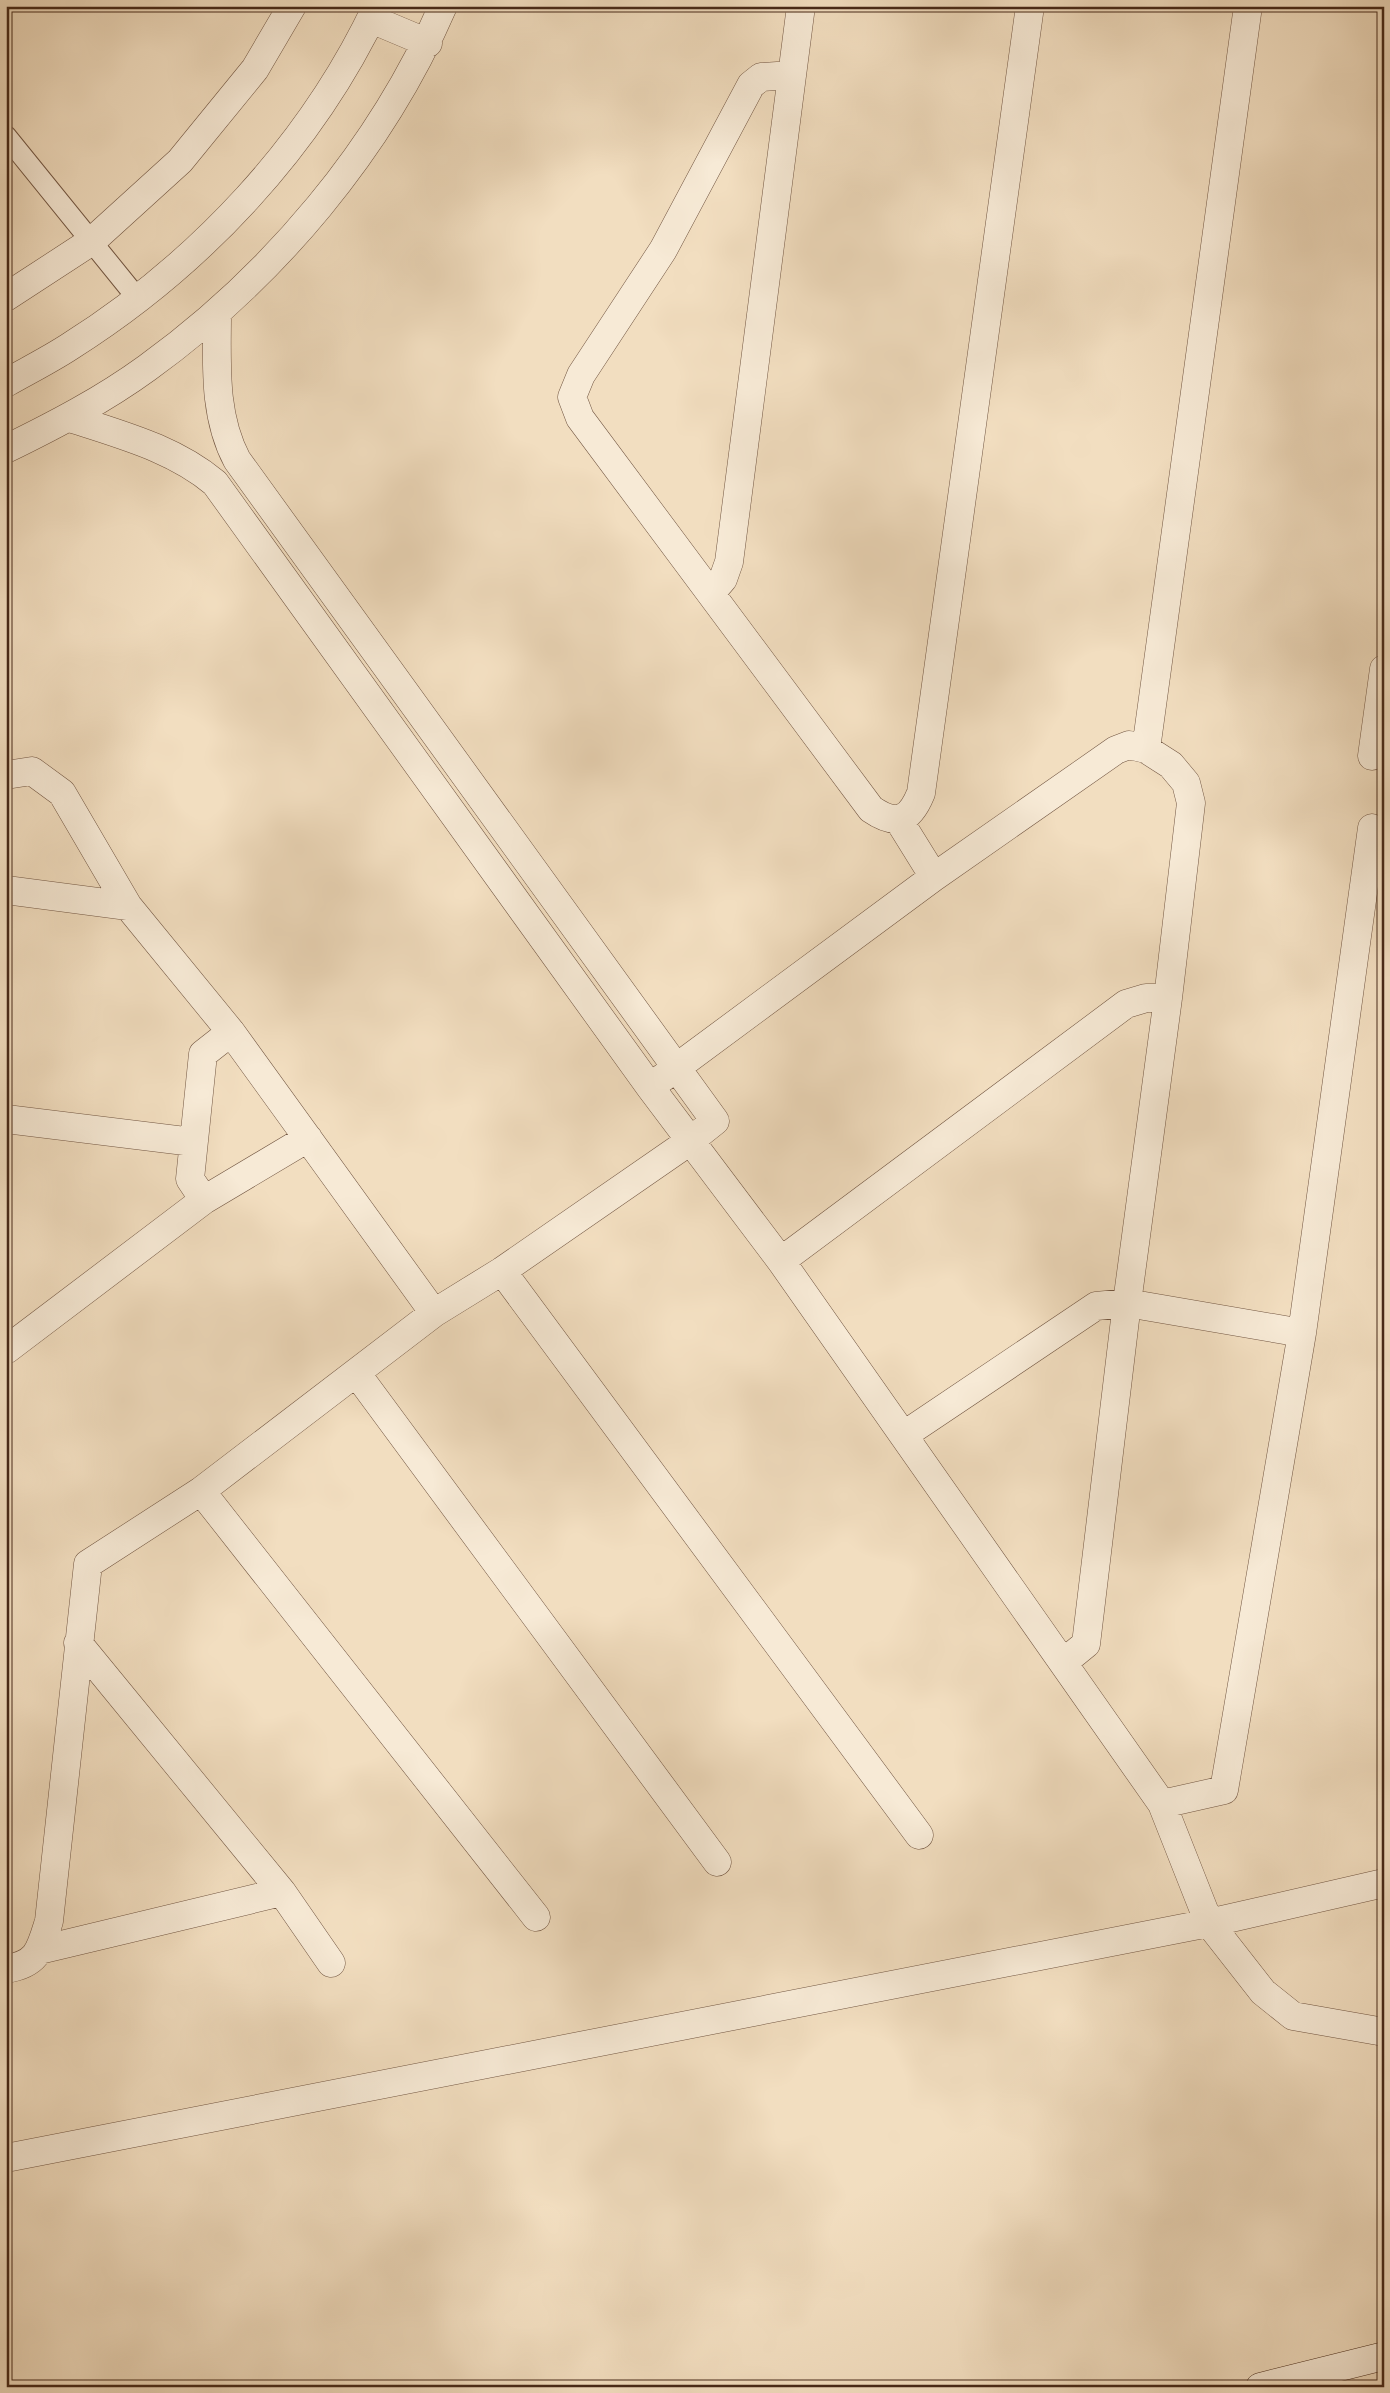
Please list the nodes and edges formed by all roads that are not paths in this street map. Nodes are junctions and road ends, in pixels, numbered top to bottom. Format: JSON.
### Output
{"nodes":[{"id":1,"x":292,"y":6,"type":"edge"},
{"id":2,"x":443,"y":6,"type":"edge"},
{"id":3,"x":801,"y":6,"type":"edge"},
{"id":4,"x":1030,"y":6,"type":"edge"},
{"id":5,"x":1248,"y":6,"type":"edge"},
{"id":6,"x":374,"y":13,"type":"edge"},
{"id":7,"x":428,"y":43,"type":"junction"},
{"id":8,"x":792,"y":75,"type":"junction"},
{"id":9,"x":6,"y":136,"type":"edge"},
{"id":10,"x":92,"y":241,"type":"junction"},
{"id":11,"x":6,"y":297,"type":"edge"},
{"id":12,"x":138,"y":299,"type":"junction"},
{"id":13,"x":217,"y":313,"type":"junction"},
{"id":14,"x":6,"y":382,"type":"edge"},
{"id":15,"x":70,"y":418,"type":"junction"},
{"id":16,"x":6,"y":449,"type":"edge"},
{"id":17,"x":711,"y":593,"type":"junction"},
{"id":18,"x":1384,"y":670,"type":"edge"},
{"id":19,"x":1146,"y":749,"type":"junction"},
{"id":20,"x":1372,"y":756,"type":"dead end"},
{"id":21,"x":6,"y":775,"type":"edge"},
{"id":22,"x":898,"y":819,"type":"junction"},
{"id":23,"x":1372,"y":828,"type":"dead end"},
{"id":24,"x":934,"y":877,"type":"junction"},
{"id":25,"x":6,"y":890,"type":"edge"},
{"id":26,"x":128,"y":906,"type":"junction"},
{"id":27,"x":1168,"y":998,"type":"junction"},
{"id":28,"x":231,"y":1032,"type":"junction"},
{"id":29,"x":676,"y":1068,"type":"junction"},
{"id":30,"x":650,"y":1087,"type":"junction"},
{"id":31,"x":6,"y":1119,"type":"edge"},
{"id":32,"x":308,"y":1138,"type":"junction"},
{"id":33,"x":690,"y":1140,"type":"junction"},
{"id":34,"x":193,"y":1142,"type":"junction"},
{"id":35,"x":204,"y":1200,"type":"junction"},
{"id":36,"x":781,"y":1261,"type":"junction"},
{"id":37,"x":502,"y":1271,"type":"junction"},
{"id":38,"x":1127,"y":1303,"type":"junction"},
{"id":39,"x":434,"y":1313,"type":"junction"},
{"id":40,"x":1302,"y":1333,"type":"junction"},
{"id":41,"x":10,"y":1343,"type":"edge"},
{"id":42,"x":357,"y":1374,"type":"junction"},
{"id":43,"x":904,"y":1435,"type":"junction"},
{"id":44,"x":201,"y":1491,"type":"junction"},
{"id":45,"x":78,"y":1644,"type":"junction"},
{"id":46,"x":1064,"y":1662,"type":"junction"},
{"id":47,"x":1162,"y":1804,"type":"junction"},
{"id":48,"x":919,"y":1835,"type":"dead end"},
{"id":49,"x":717,"y":1862,"type":"dead end"},
{"id":50,"x":1384,"y":1883,"type":"edge"},
{"id":51,"x":282,"y":1892,"type":"junction"},
{"id":52,"x":536,"y":1917,"type":"dead end"},
{"id":53,"x":1209,"y":1923,"type":"junction"},
{"id":54,"x":40,"y":1950,"type":"junction"},
{"id":55,"x":331,"y":1963,"type":"dead end"},
{"id":56,"x":6,"y":1969,"type":"edge"},
{"id":57,"x":1384,"y":2032,"type":"edge"},
{"id":58,"x":6,"y":2158,"type":"edge"},
{"id":59,"x":1384,"y":2356,"type":"edge"},
{"id":60,"x":1260,"y":2387,"type":"edge"}],
"edges":[{"from":1,"to":10,"type":"street"},
{"from":2,"to":7,"type":"street"},
{"from":3,"to":8,"type":"street"},
{"from":4,"to":22,"type":"street"},
{"from":5,"to":19,"type":"street"},
{"from":6,"to":7,"type":"street"},
{"from":6,"to":12,"type":"street"},
{"from":7,"to":13,"type":"street"},
{"from":8,"to":17,"type":"street"},
{"from":8,"to":17,"type":"street"},
{"from":9,"to":10,"type":"lane"},
{"from":10,"to":11,"type":"street"},
{"from":10,"to":12,"type":"lane"},
{"from":12,"to":14,"type":"street"},
{"from":13,"to":15,"type":"street"},
{"from":13,"to":29,"type":"street"},
{"from":15,"to":16,"type":"street"},
{"from":15,"to":30,"type":"street"},
{"from":17,"to":22,"type":"street"},
{"from":18,"to":20,"type":"street"},
{"from":19,"to":24,"type":"street"},
{"from":19,"to":27,"type":"street"},
{"from":21,"to":26,"type":"street"},
{"from":22,"to":24,"type":"street"},
{"from":23,"to":40,"type":"street"},
{"from":24,"to":29,"type":"street"},
{"from":25,"to":26,"type":"street"},
{"from":26,"to":28,"type":"street"},
{"from":27,"to":36,"type":"street"},
{"from":27,"to":38,"type":"street"},
{"from":28,"to":32,"type":"street"},
{"from":28,"to":34,"type":"street"},
{"from":29,"to":30,"type":"street"},
{"from":29,"to":33,"type":"street"},
{"from":30,"to":33,"type":"street"},
{"from":31,"to":34,"type":"street"},
{"from":32,"to":35,"type":"street"},
{"from":32,"to":39,"type":"street"},
{"from":33,"to":36,"type":"street"},
{"from":33,"to":37,"type":"street"},
{"from":34,"to":35,"type":"street"},
{"from":35,"to":41,"type":"street"},
{"from":36,"to":43,"type":"street"},
{"from":37,"to":39,"type":"street"},
{"from":37,"to":48,"type":"street"},
{"from":38,"to":40,"type":"street"},
{"from":38,"to":43,"type":"street"},
{"from":38,"to":46,"type":"street"},
{"from":39,"to":42,"type":"street"},
{"from":40,"to":47,"type":"street"},
{"from":42,"to":44,"type":"street"},
{"from":42,"to":49,"type":"street"},
{"from":43,"to":46,"type":"street"},
{"from":44,"to":45,"type":"street"},
{"from":44,"to":52,"type":"street"},
{"from":45,"to":51,"type":"street"},
{"from":45,"to":54,"type":"street"},
{"from":46,"to":47,"type":"street"},
{"from":47,"to":53,"type":"street"},
{"from":50,"to":53,"type":"street"},
{"from":51,"to":54,"type":"street"},
{"from":51,"to":55,"type":"street"},
{"from":53,"to":57,"type":"street"},
{"from":53,"to":58,"type":"street"},
{"from":54,"to":56,"type":"street"},
{"from":59,"to":60,"type":"street"}]}
